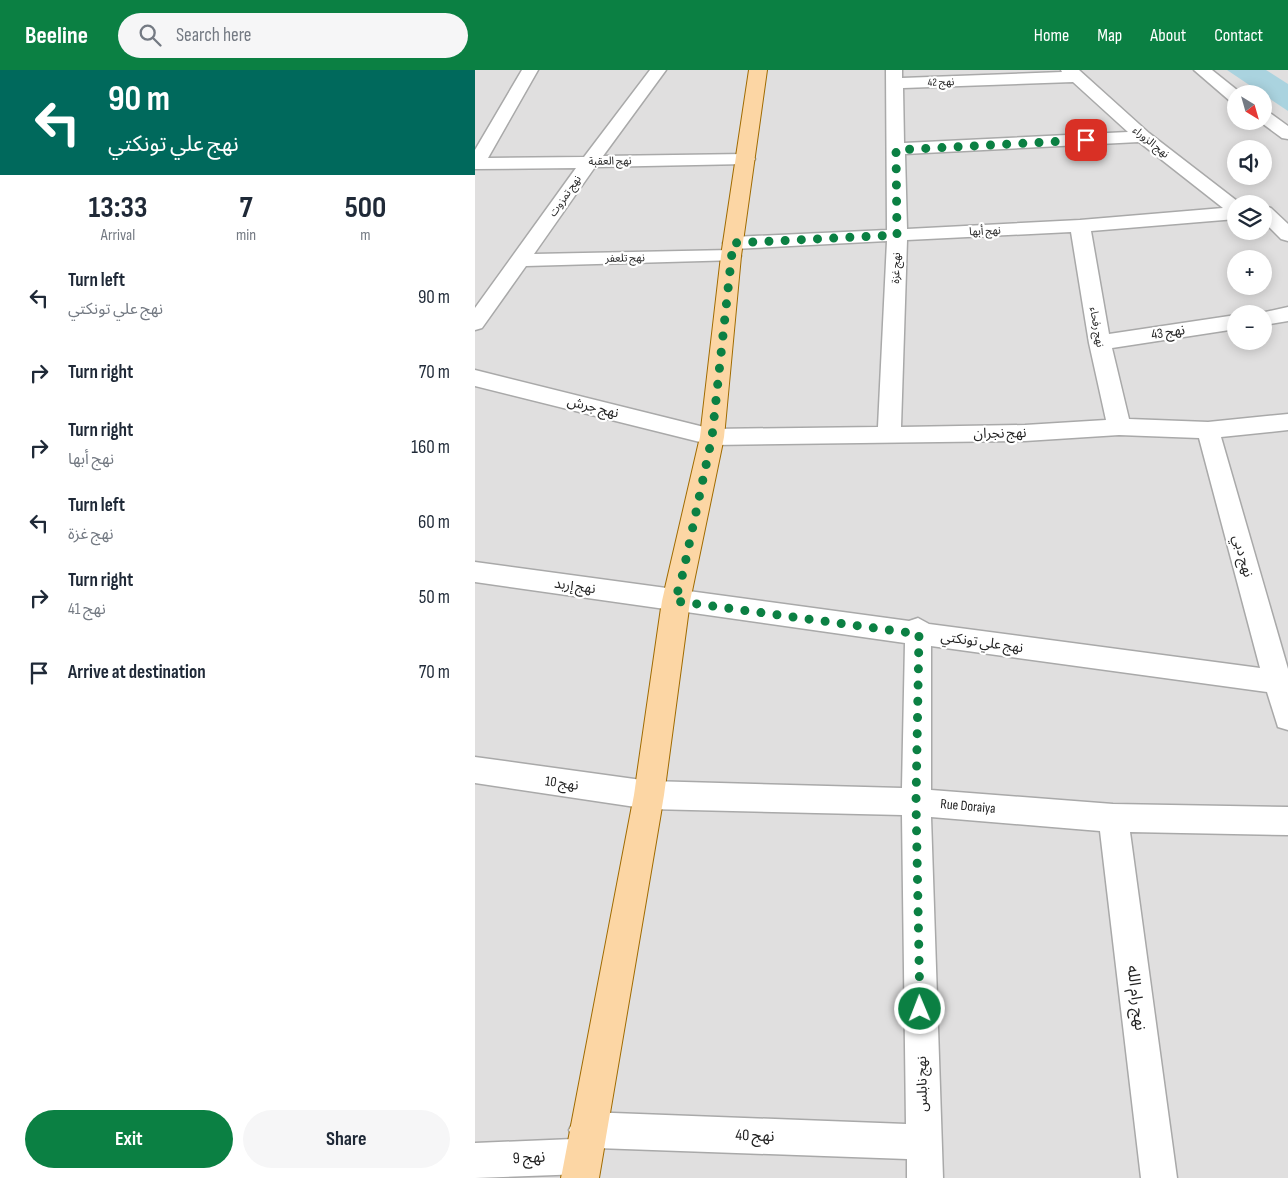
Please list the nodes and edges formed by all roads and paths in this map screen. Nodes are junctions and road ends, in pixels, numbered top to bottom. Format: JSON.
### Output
{"nodes":[{"id":1,"x":530,"y":70,"type":"edge"},
{"id":2,"x":658,"y":70,"type":"edge"},
{"id":3,"x":759,"y":70,"type":"edge"},
{"id":4,"x":1203,"y":70,"type":"edge"},
{"id":5,"x":1073,"y":73,"type":"edge"},
{"id":6,"x":894,"y":77,"type":"edge"},
{"id":7,"x":1227,"y":90,"type":"edge"},
{"id":8,"x":1273,"y":123,"type":"edge"},
{"id":9,"x":1288,"y":134,"type":"edge"},
{"id":10,"x":1143,"y":137,"type":"junction"},
{"id":11,"x":896,"y":150,"type":"junction"},
{"id":12,"x":746,"y":159,"type":"junction"},
{"id":13,"x":590,"y":161,"type":"junction"},
{"id":14,"x":475,"y":164,"type":"edge"},
{"id":15,"x":1227,"y":202,"type":"edge"},
{"id":16,"x":1288,"y":209,"type":"edge"},
{"id":17,"x":1272,"y":210,"type":"edge"},
{"id":18,"x":1227,"y":214,"type":"edge"},
{"id":19,"x":1272,"y":219,"type":"edge"},
{"id":20,"x":1080,"y":226,"type":"junction"},
{"id":21,"x":897,"y":235,"type":"junction"},
{"id":22,"x":1288,"y":235,"type":"edge"},
{"id":23,"x":732,"y":249,"type":"junction"},
{"id":24,"x":519,"y":260,"type":"junction"},
{"id":25,"x":1288,"y":314,"type":"edge"},
{"id":26,"x":1272,"y":317,"type":"edge"},
{"id":27,"x":475,"y":323,"type":"edge"},
{"id":28,"x":1227,"y":323,"type":"edge"},
{"id":29,"x":1099,"y":343,"type":"junction"},
{"id":30,"x":475,"y":378,"type":"edge"},
{"id":31,"x":1288,"y":422,"type":"edge"},
{"id":32,"x":1119,"y":427,"type":"junction"},
{"id":33,"x":1207,"y":430,"type":"junction"},
{"id":34,"x":889,"y":436,"type":"junction"},
{"id":35,"x":712,"y":437,"type":"junction"},
{"id":36,"x":475,"y":572,"type":"edge"},
{"id":37,"x":675,"y":601,"type":"junction"},
{"id":38,"x":919,"y":632,"type":"junction"},
{"id":39,"x":1283,"y":683,"type":"edge"},
{"id":40,"x":1288,"y":718,"type":"edge"},
{"id":41,"x":475,"y":770,"type":"edge"},
{"id":42,"x":649,"y":796,"type":"junction"},
{"id":43,"x":916,"y":802,"type":"junction"},
{"id":44,"x":1113,"y":818,"type":"junction"},
{"id":45,"x":1288,"y":821,"type":"edge"},
{"id":46,"x":923,"y":1142,"type":"junction"},
{"id":47,"x":583,"y":1154,"type":"edge"},
{"id":48,"x":475,"y":1161,"type":"edge"},
{"id":49,"x":925,"y":1178,"type":"edge"},
{"id":50,"x":1159,"y":1178,"type":"edge"}],
"edges":[{"from":1,"to":14,"type":"street"},
{"from":2,"to":13,"type":"street","name":"نهج تمزوت"},
{"from":3,"to":12,"type":"main road"},
{"from":4,"to":7,"type":"street"},
{"from":5,"to":6,"type":"street","name":"نهج 42"},
{"from":5,"to":10,"type":"street","name":"نهج الزوراء"},
{"from":6,"to":11,"type":"street","name":"نهج غزة"},
{"from":8,"to":9,"type":"street"},
{"from":10,"to":11,"type":"street"},
{"from":10,"to":15,"type":"street","name":"نهج الزوراء"},
{"from":11,"to":21,"type":"street","name":"نهج غزة"},
{"from":12,"to":13,"type":"street","name":"نهج العقبة"},
{"from":12,"to":23,"type":"main road"},
{"from":13,"to":14,"type":"street","name":"نهج العقبة"},
{"from":13,"to":24,"type":"street","name":"نهج تمزوت"},
{"from":16,"to":17,"type":"street"},
{"from":18,"to":20,"type":"street","name":"نهج أبها"},
{"from":19,"to":22,"type":"street"},
{"from":20,"to":21,"type":"street","name":"نهج أبها"},
{"from":20,"to":29,"type":"street","name":"نهج رفحاء"},
{"from":21,"to":23,"type":"street","name":"نهج أبها"},
{"from":21,"to":34,"type":"street","name":"نهج غزة"},
{"from":23,"to":24,"type":"street","name":"نهج تلعفر"},
{"from":23,"to":35,"type":"main road"},
{"from":24,"to":27,"type":"street","name":"نهج تمزوت"},
{"from":25,"to":26,"type":"street"},
{"from":28,"to":29,"type":"street","name":"نهج 43"},
{"from":29,"to":32,"type":"street","name":"نهج رفحاء"},
{"from":30,"to":35,"type":"street","name":"نهج جرش"},
{"from":31,"to":33,"type":"street","name":"نهج نجران"},
{"from":32,"to":33,"type":"street","name":"نهج نجران"},
{"from":32,"to":34,"type":"street","name":"نهج نجران"},
{"from":33,"to":39,"type":"street","name":"نهج دبي"},
{"from":34,"to":35,"type":"street","name":"نهج نجران"},
{"from":35,"to":37,"type":"main road"},
{"from":36,"to":37,"type":"street","name":"نهج إربد"},
{"from":37,"to":38,"type":"street","name":"نهج علي تونكتي"},
{"from":37,"to":42,"type":"main road"},
{"from":38,"to":39,"type":"street","name":"نهج علي تونكتي"},
{"from":38,"to":43,"type":"street","name":"نهج نابلس"},
{"from":39,"to":40,"type":"street","name":"نهج دبي"},
{"from":41,"to":42,"type":"street","name":"نهج 10"},
{"from":42,"to":43,"type":"street","name":"Rue Doraiya"},
{"from":42,"to":47,"type":"main road"},
{"from":43,"to":44,"type":"street","name":"Rue Doraiya"},
{"from":43,"to":46,"type":"street","name":"نهج نابلس"},
{"from":44,"to":45,"type":"street","name":"Rue Doraiya"},
{"from":44,"to":50,"type":"street","name":"نهج رام الله"},
{"from":46,"to":47,"type":"street","name":"نهج 40"},
{"from":46,"to":49,"type":"street","name":"نهج نابلس"},
{"from":47,"to":48,"type":"street","name":"نهج 9"}]}
